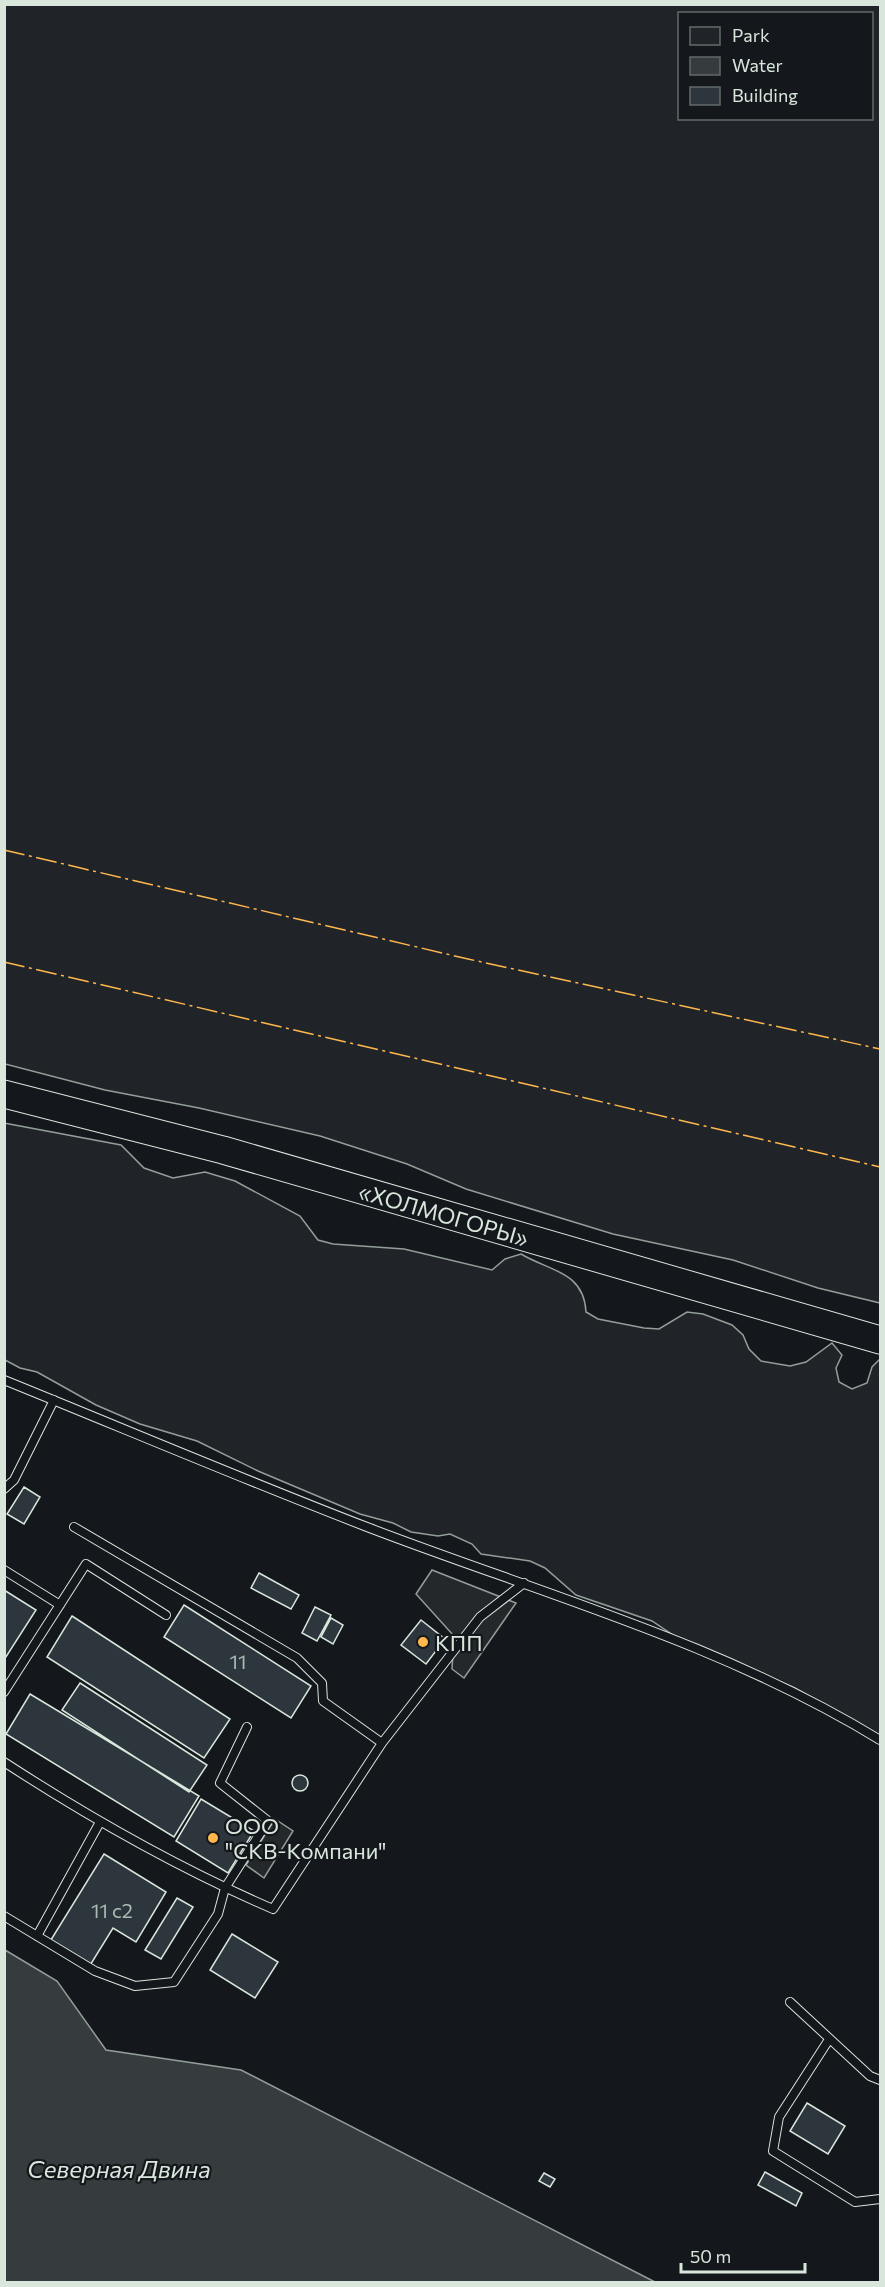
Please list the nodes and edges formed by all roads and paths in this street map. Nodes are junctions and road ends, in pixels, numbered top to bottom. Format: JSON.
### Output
{"nodes":[{"id":1,"x":4,"y":1094,"type":"edge"},
{"id":2,"x":880,"y":1340,"type":"edge"},
{"id":3,"x":4,"y":1380,"type":"edge"},
{"id":4,"x":54,"y":1400,"type":"junction"},
{"id":5,"x":4,"y":1489,"type":"edge"},
{"id":6,"x":74,"y":1527,"type":"dead end"},
{"id":7,"x":4,"y":1570,"type":"edge"},
{"id":8,"x":524,"y":1583,"type":"junction"},
{"id":9,"x":60,"y":1605,"type":"junction"},
{"id":10,"x":166,"y":1615,"type":"dead end"},
{"id":11,"x":4,"y":1692,"type":"edge"},
{"id":12,"x":247,"y":1727,"type":"dead end"},
{"id":13,"x":880,"y":1740,"type":"edge"},
{"id":14,"x":382,"y":1743,"type":"junction"},
{"id":15,"x":4,"y":1762,"type":"edge"},
{"id":16,"x":100,"y":1822,"type":"junction"},
{"id":17,"x":225,"y":1888,"type":"junction"},
{"id":18,"x":4,"y":1916,"type":"edge"},
{"id":19,"x":37,"y":1936,"type":"junction"},
{"id":20,"x":790,"y":2002,"type":"dead end"},
{"id":21,"x":828,"y":2041,"type":"dead end"},
{"id":22,"x":880,"y":2080,"type":"edge"},
{"id":23,"x":880,"y":2199,"type":"edge"}],
"edges":[{"from":1,"to":2,"type":"highway","name":"«ХОЛМОГОРЫ»"},
{"from":3,"to":4,"type":"lane"},
{"from":4,"to":5,"type":"lane"},
{"from":4,"to":8,"type":"lane"},
{"from":6,"to":14,"type":"lane"},
{"from":7,"to":9,"type":"lane"},
{"from":8,"to":13,"type":"lane"},
{"from":8,"to":14,"type":"lane"},
{"from":9,"to":10,"type":"lane"},
{"from":9,"to":11,"type":"lane"},
{"from":12,"to":17,"type":"lane"},
{"from":14,"to":17,"type":"lane"},
{"from":15,"to":16,"type":"lane"},
{"from":16,"to":17,"type":"lane"},
{"from":16,"to":19,"type":"lane"},
{"from":17,"to":19,"type":"lane"},
{"from":18,"to":19,"type":"lane"},
{"from":20,"to":22,"type":"lane"},
{"from":21,"to":23,"type":"lane"}]}
